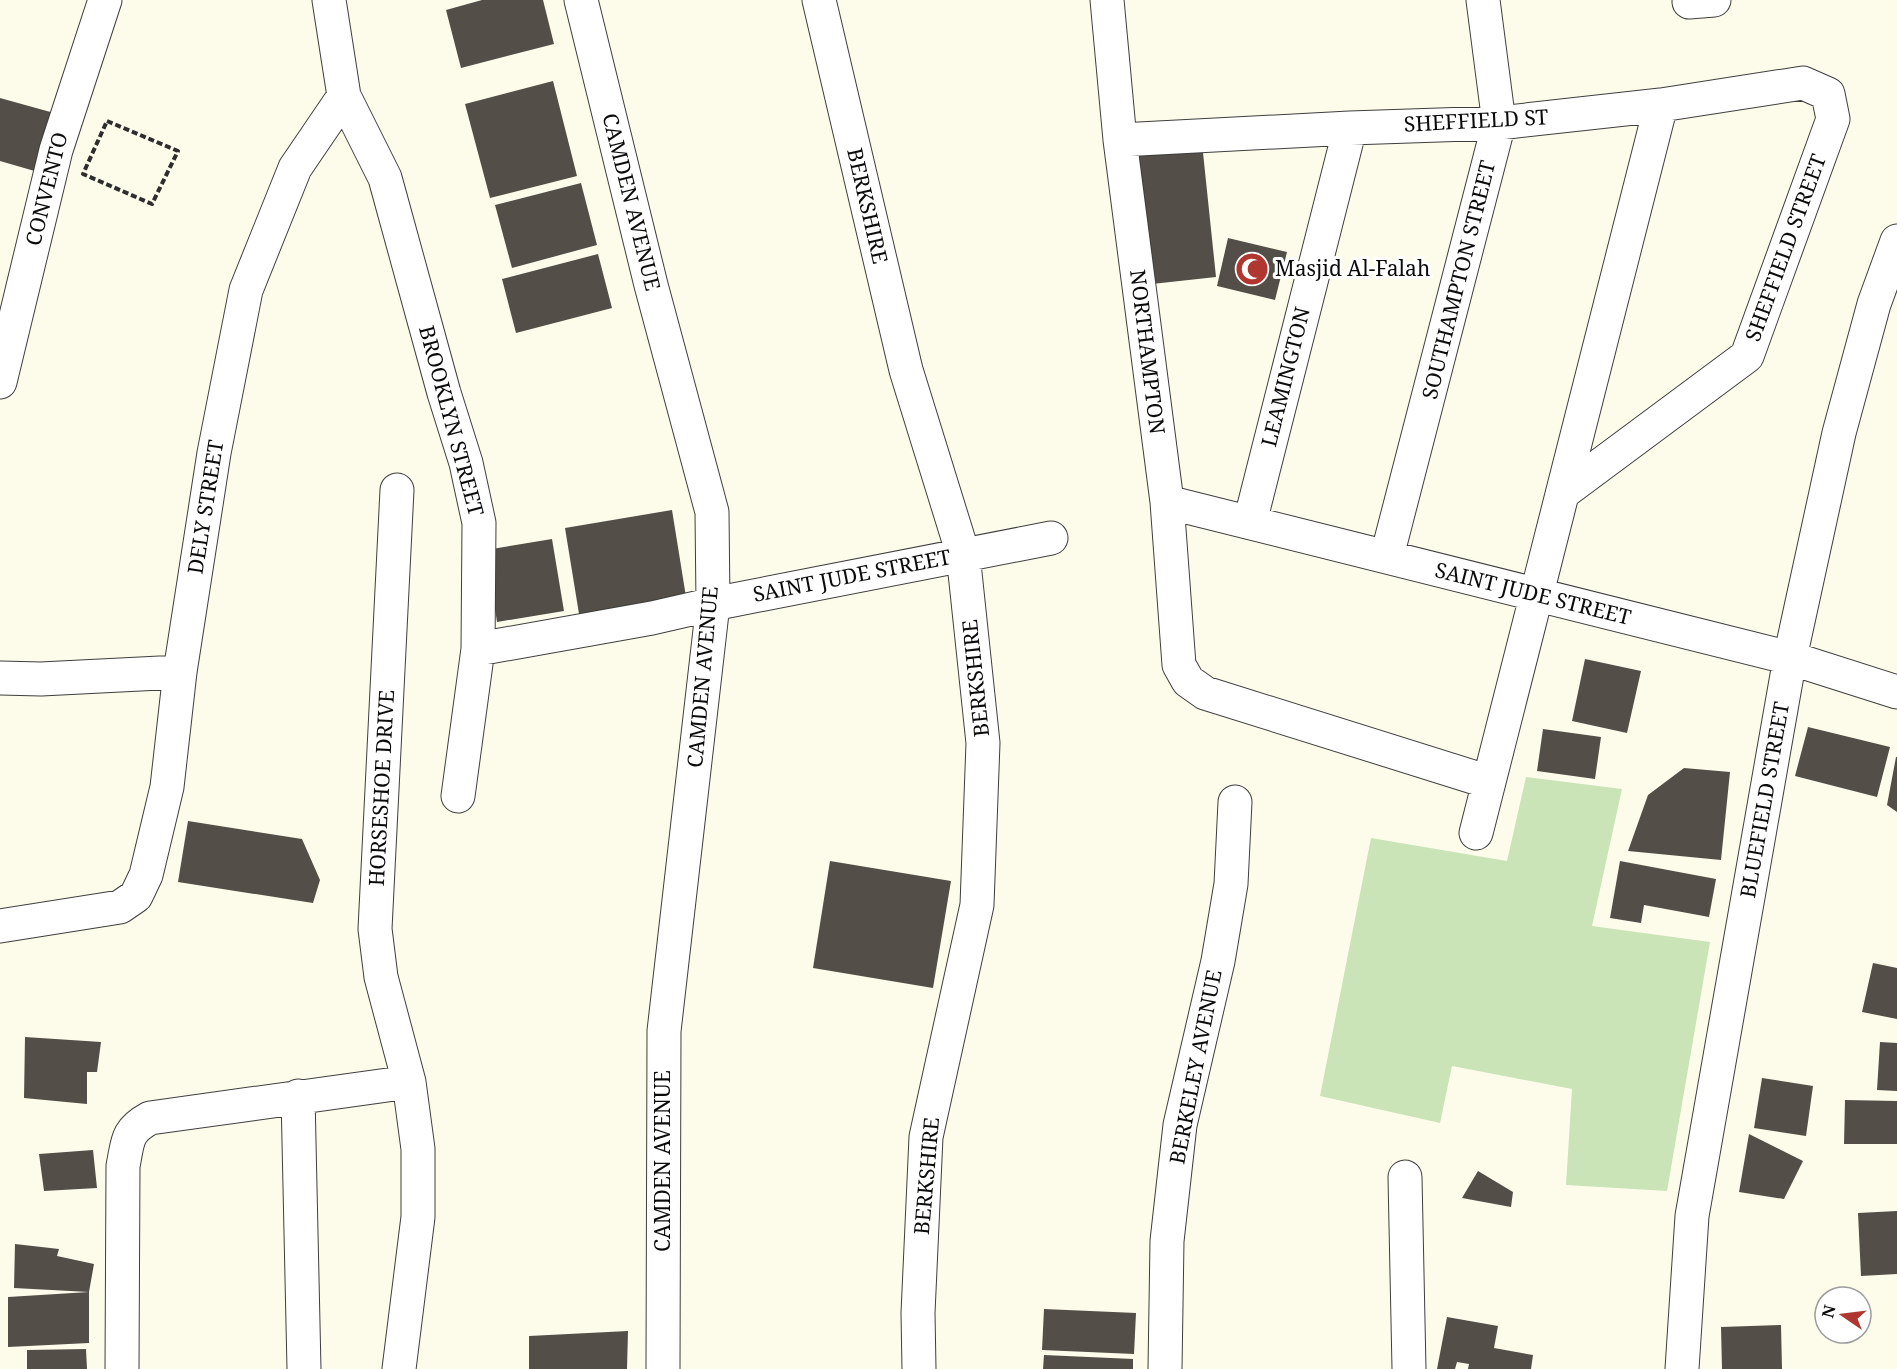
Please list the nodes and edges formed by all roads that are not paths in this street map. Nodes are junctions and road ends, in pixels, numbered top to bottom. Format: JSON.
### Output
{"nodes":[{"id":1,"x":105,"y":0,"type":"edge"},
{"id":2,"x":329,"y":0,"type":"edge"},
{"id":3,"x":581,"y":0,"type":"edge"},
{"id":4,"x":819,"y":0,"type":"edge"},
{"id":5,"x":1107,"y":0,"type":"edge"},
{"id":6,"x":1483,"y":0,"type":"edge"},
{"id":7,"x":1828,"y":94,"type":"joint"},
{"id":8,"x":344,"y":96,"type":"junction"},
{"id":9,"x":1661,"y":105,"type":"junction"},
{"id":10,"x":1499,"y":123,"type":"junction"},
{"id":11,"x":1350,"y":128,"type":"junction"},
{"id":12,"x":1120,"y":140,"type":"junction"},
{"id":13,"x":1897,"y":241,"type":"edge"},
{"id":14,"x":0,"y":382,"type":"edge"},
{"id":15,"x":397,"y":490,"type":"dead end"},
{"id":16,"x":1564,"y":492,"type":"junction"},
{"id":17,"x":1167,"y":501,"type":"junction"},
{"id":18,"x":1250,"y":522,"type":"junction"},
{"id":19,"x":1051,"y":538,"type":"dead end"},
{"id":20,"x":963,"y":554,"type":"junction"},
{"id":21,"x":1387,"y":556,"type":"junction"},
{"id":22,"x":1536,"y":595,"type":"junction"},
{"id":23,"x":713,"y":604,"type":"junction"},
{"id":24,"x":478,"y":649,"type":"junction"},
{"id":25,"x":1790,"y":658,"type":"junction"},
{"id":26,"x":180,"y":672,"type":"junction"},
{"id":27,"x":0,"y":678,"type":"edge"},
{"id":28,"x":1897,"y":692,"type":"edge"},
{"id":29,"x":1489,"y":782,"type":"junction"},
{"id":30,"x":458,"y":796,"type":"dead end"},
{"id":31,"x":1235,"y":802,"type":"dead end"},
{"id":32,"x":1476,"y":833,"type":"dead end"},
{"id":33,"x":0,"y":926,"type":"edge"},
{"id":34,"x":409,"y":1082,"type":"junction"},
{"id":35,"x":298,"y":1096,"type":"junction"},
{"id":36,"x":1405,"y":1177,"type":"dead end"},
{"id":37,"x":122,"y":1369,"type":"edge"},
{"id":38,"x":304,"y":1369,"type":"edge"},
{"id":39,"x":399,"y":1369,"type":"edge"},
{"id":40,"x":663,"y":1369,"type":"edge"},
{"id":41,"x":919,"y":1369,"type":"edge"},
{"id":42,"x":1165,"y":1369,"type":"edge"},
{"id":43,"x":1408,"y":1369,"type":"edge"},
{"id":44,"x":1682,"y":1369,"type":"edge"}],
"edges":[{"from":1,"to":14,"type":"street","name":"CONVENTO"},
{"from":2,"to":8,"type":"street"},
{"from":3,"to":23,"type":"street","name":"CAMDEN AVENUE"},
{"from":4,"to":20,"type":"street","name":"BERKSHIRE"},
{"from":5,"to":12,"type":"street","name":"NORTHAMPTON"},
{"from":6,"to":10,"type":"street","name":"SOUTHAMPTON STREET"},
{"from":7,"to":9,"type":"street","name":"SHEFFIELD ST"},
{"from":7,"to":16,"type":"street","name":"SHEFFIELD STREET"},
{"from":8,"to":24,"type":"street","name":"BROOKLYN STREET"},
{"from":8,"to":26,"type":"street","name":"DELY STREET"},
{"from":9,"to":10,"type":"street","name":"SHEFFIELD ST"},
{"from":9,"to":16,"type":"street"},
{"from":10,"to":11,"type":"street","name":"SHEFFIELD ST"},
{"from":10,"to":21,"type":"street","name":"SOUTHAMPTON STREET"},
{"from":11,"to":12,"type":"street","name":"SHEFFIELD ST"},
{"from":11,"to":18,"type":"street","name":"LEAMINGTON"},
{"from":12,"to":17,"type":"street","name":"NORTHAMPTON"},
{"from":13,"to":25,"type":"street","name":"BLUEFIELD STREET"},
{"from":15,"to":34,"type":"street","name":"HORSESHOE DRIVE"},
{"from":16,"to":22,"type":"street"},
{"from":17,"to":18,"type":"street","name":"SAINT JUDE STREET"},
{"from":17,"to":29,"type":"street","name":"NORTHAMPTON"},
{"from":18,"to":21,"type":"street","name":"SAINT JUDE STREET"},
{"from":19,"to":20,"type":"street","name":"SAINT JUDE STREET"},
{"from":20,"to":23,"type":"street","name":"SAINT JUDE STREET"},
{"from":20,"to":41,"type":"street","name":"BERKSHIRE"},
{"from":21,"to":22,"type":"street","name":"SAINT JUDE STREET"},
{"from":22,"to":25,"type":"street","name":"SAINT JUDE STREET"},
{"from":22,"to":29,"type":"street"},
{"from":23,"to":24,"type":"street","name":"SAINT JUDE STREET"},
{"from":23,"to":40,"type":"street","name":"CAMDEN AVENUE"},
{"from":24,"to":30,"type":"street","name":"BROOKLYN STREET"},
{"from":25,"to":28,"type":"street","name":"SAINT JUDE STREET"},
{"from":25,"to":44,"type":"street","name":"BLUEFIELD STREET"},
{"from":26,"to":27,"type":"street"},
{"from":26,"to":33,"type":"street","name":"DELY STREET"},
{"from":29,"to":32,"type":"street"},
{"from":31,"to":42,"type":"street","name":"BERKELEY AVENUE"},
{"from":34,"to":35,"type":"street"},
{"from":34,"to":39,"type":"street","name":"HORSESHOE DRIVE"},
{"from":35,"to":37,"type":"street"},
{"from":35,"to":38,"type":"street"},
{"from":36,"to":43,"type":"street"}]}
